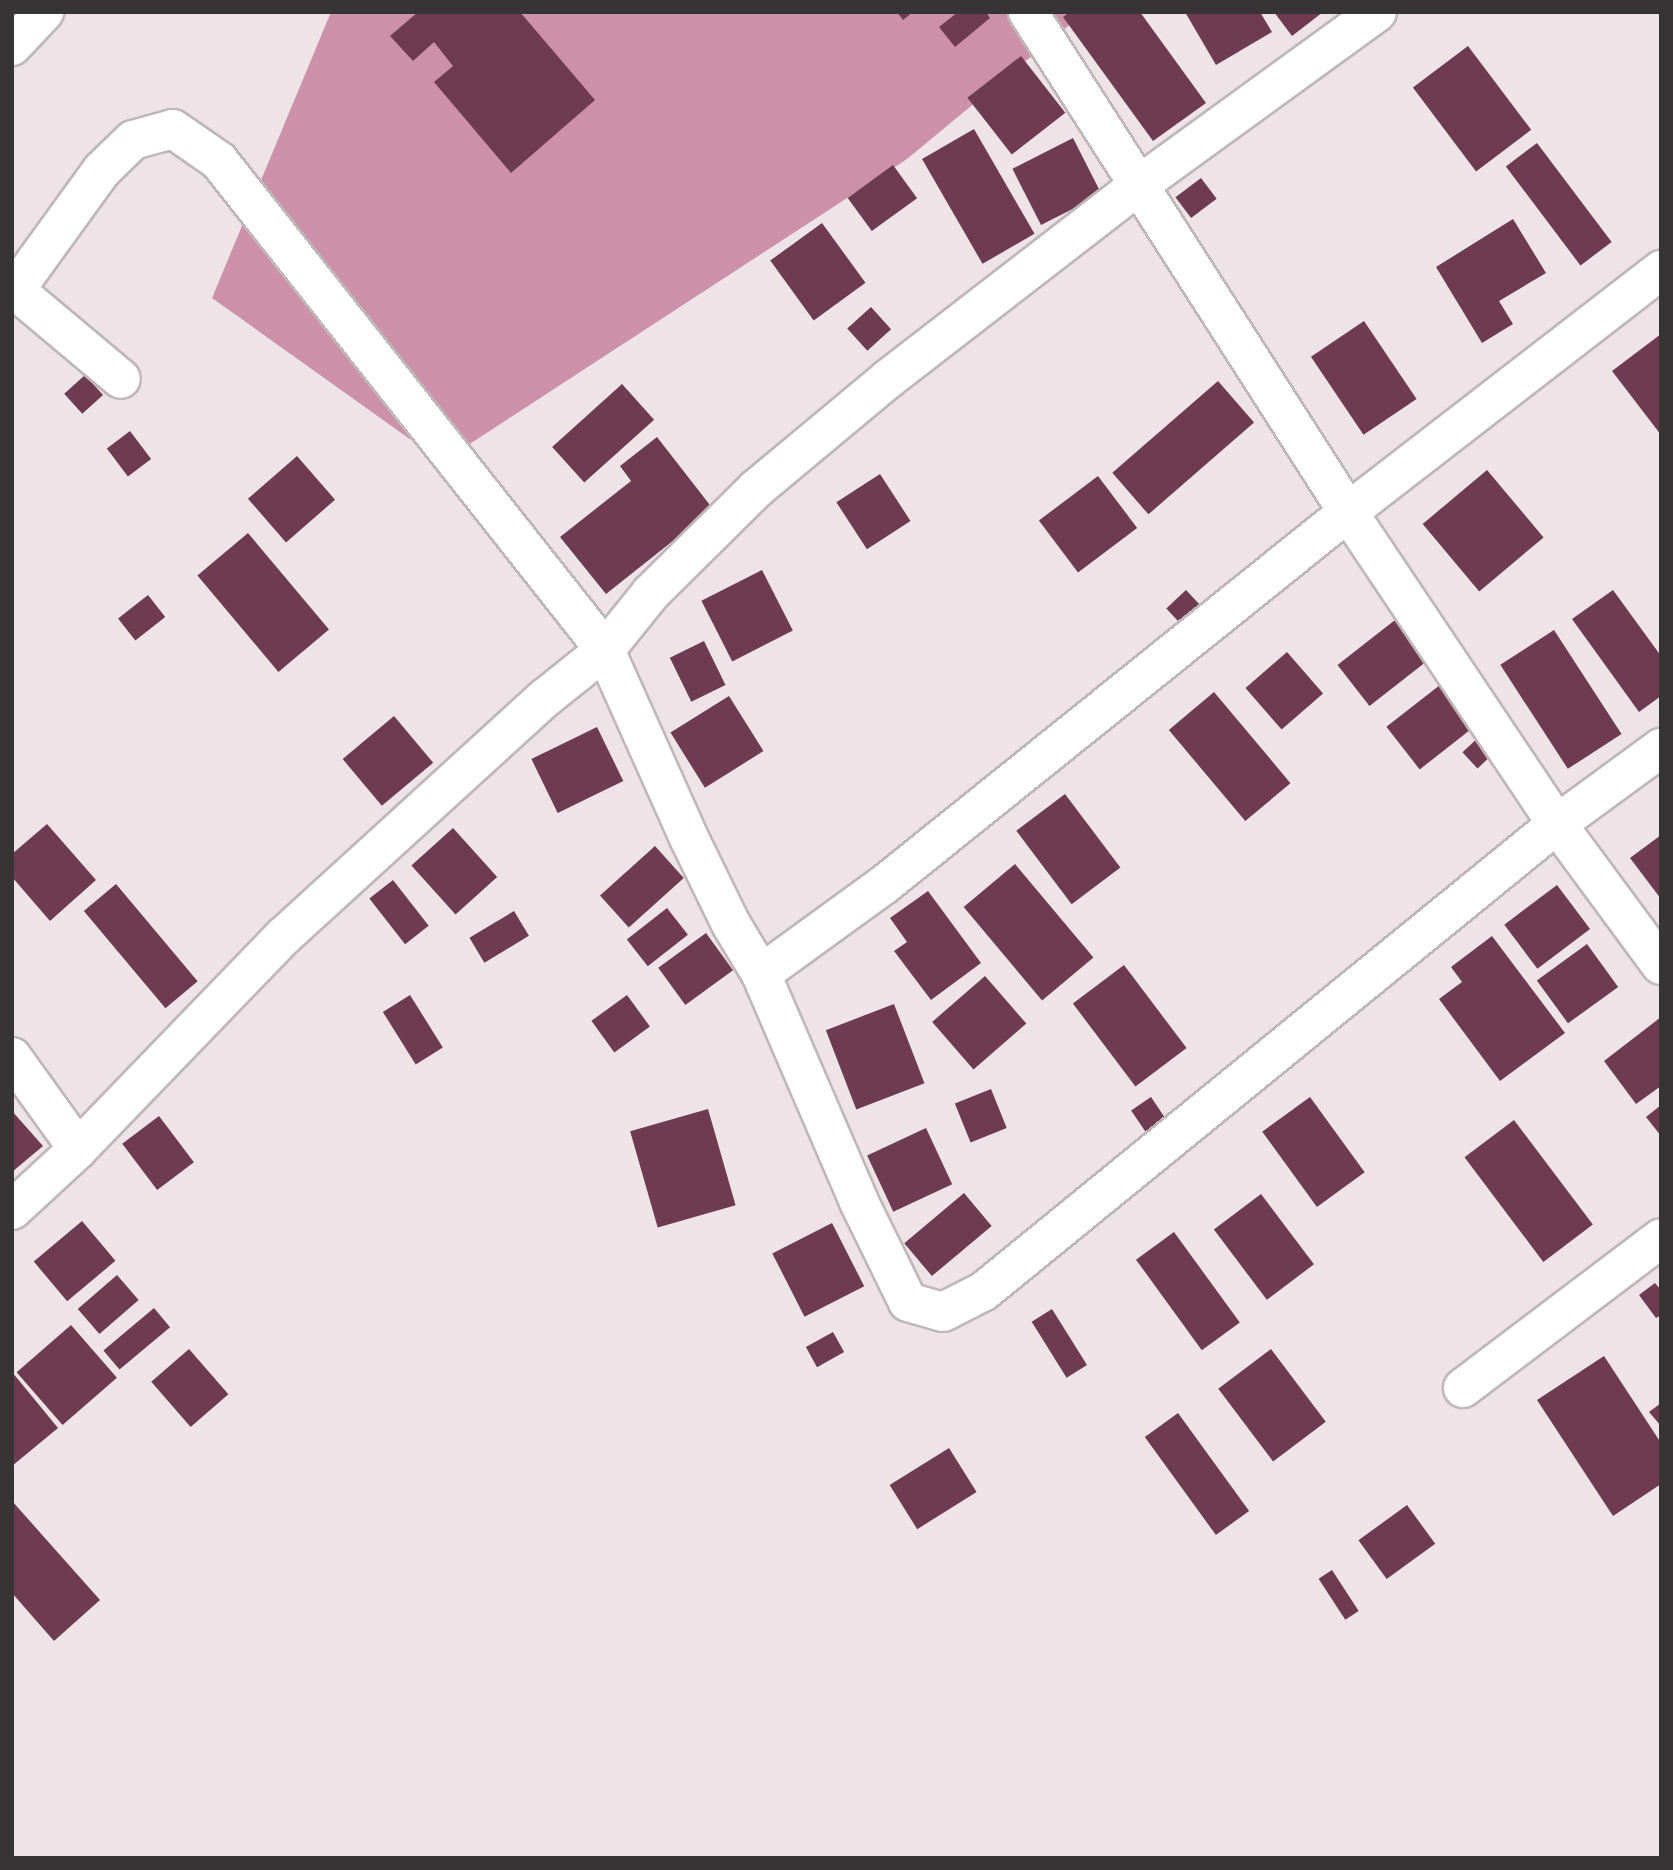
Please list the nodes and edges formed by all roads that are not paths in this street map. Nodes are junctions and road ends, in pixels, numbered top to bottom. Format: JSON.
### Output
{"nodes":[{"id":1,"x":44,"y":12,"type":"edge"},
{"id":2,"x":1028,"y":12,"type":"edge"},
{"id":3,"x":1377,"y":12,"type":"edge"},
{"id":4,"x":12,"y":46,"type":"edge"},
{"id":5,"x":1139,"y":185,"type":"junction"},
{"id":6,"x":1661,"y":270,"type":"edge"},
{"id":7,"x":14,"y":291,"type":"edge"},
{"id":8,"x":121,"y":379,"type":"dead end"},
{"id":9,"x":1348,"y":512,"type":"junction"},
{"id":10,"x":606,"y":650,"type":"junction"},
{"id":11,"x":1661,"y":748,"type":"edge"},
{"id":12,"x":1557,"y":824,"type":"junction"},
{"id":13,"x":1661,"y":965,"type":"edge"},
{"id":14,"x":761,"y":974,"type":"junction"},
{"id":15,"x":12,"y":1057,"type":"edge"},
{"id":16,"x":78,"y":1149,"type":"junction"},
{"id":17,"x":12,"y":1210,"type":"edge"},
{"id":18,"x":1661,"y":1238,"type":"edge"},
{"id":19,"x":1463,"y":1388,"type":"dead end"}],
"edges":[{"from":1,"to":4,"type":"main road"},
{"from":2,"to":5,"type":"main road"},
{"from":3,"to":5,"type":"main road"},
{"from":5,"to":9,"type":"main road"},
{"from":5,"to":10,"type":"main road"},
{"from":6,"to":9,"type":"main road"},
{"from":7,"to":8,"type":"main road"},
{"from":7,"to":10,"type":"main road"},
{"from":9,"to":12,"type":"main road"},
{"from":9,"to":14,"type":"main road"},
{"from":10,"to":14,"type":"main road"},
{"from":10,"to":16,"type":"main road"},
{"from":11,"to":12,"type":"main road"},
{"from":12,"to":13,"type":"main road"},
{"from":12,"to":14,"type":"main road"},
{"from":15,"to":16,"type":"main road"},
{"from":16,"to":17,"type":"main road"},
{"from":18,"to":19,"type":"main road"}]}
